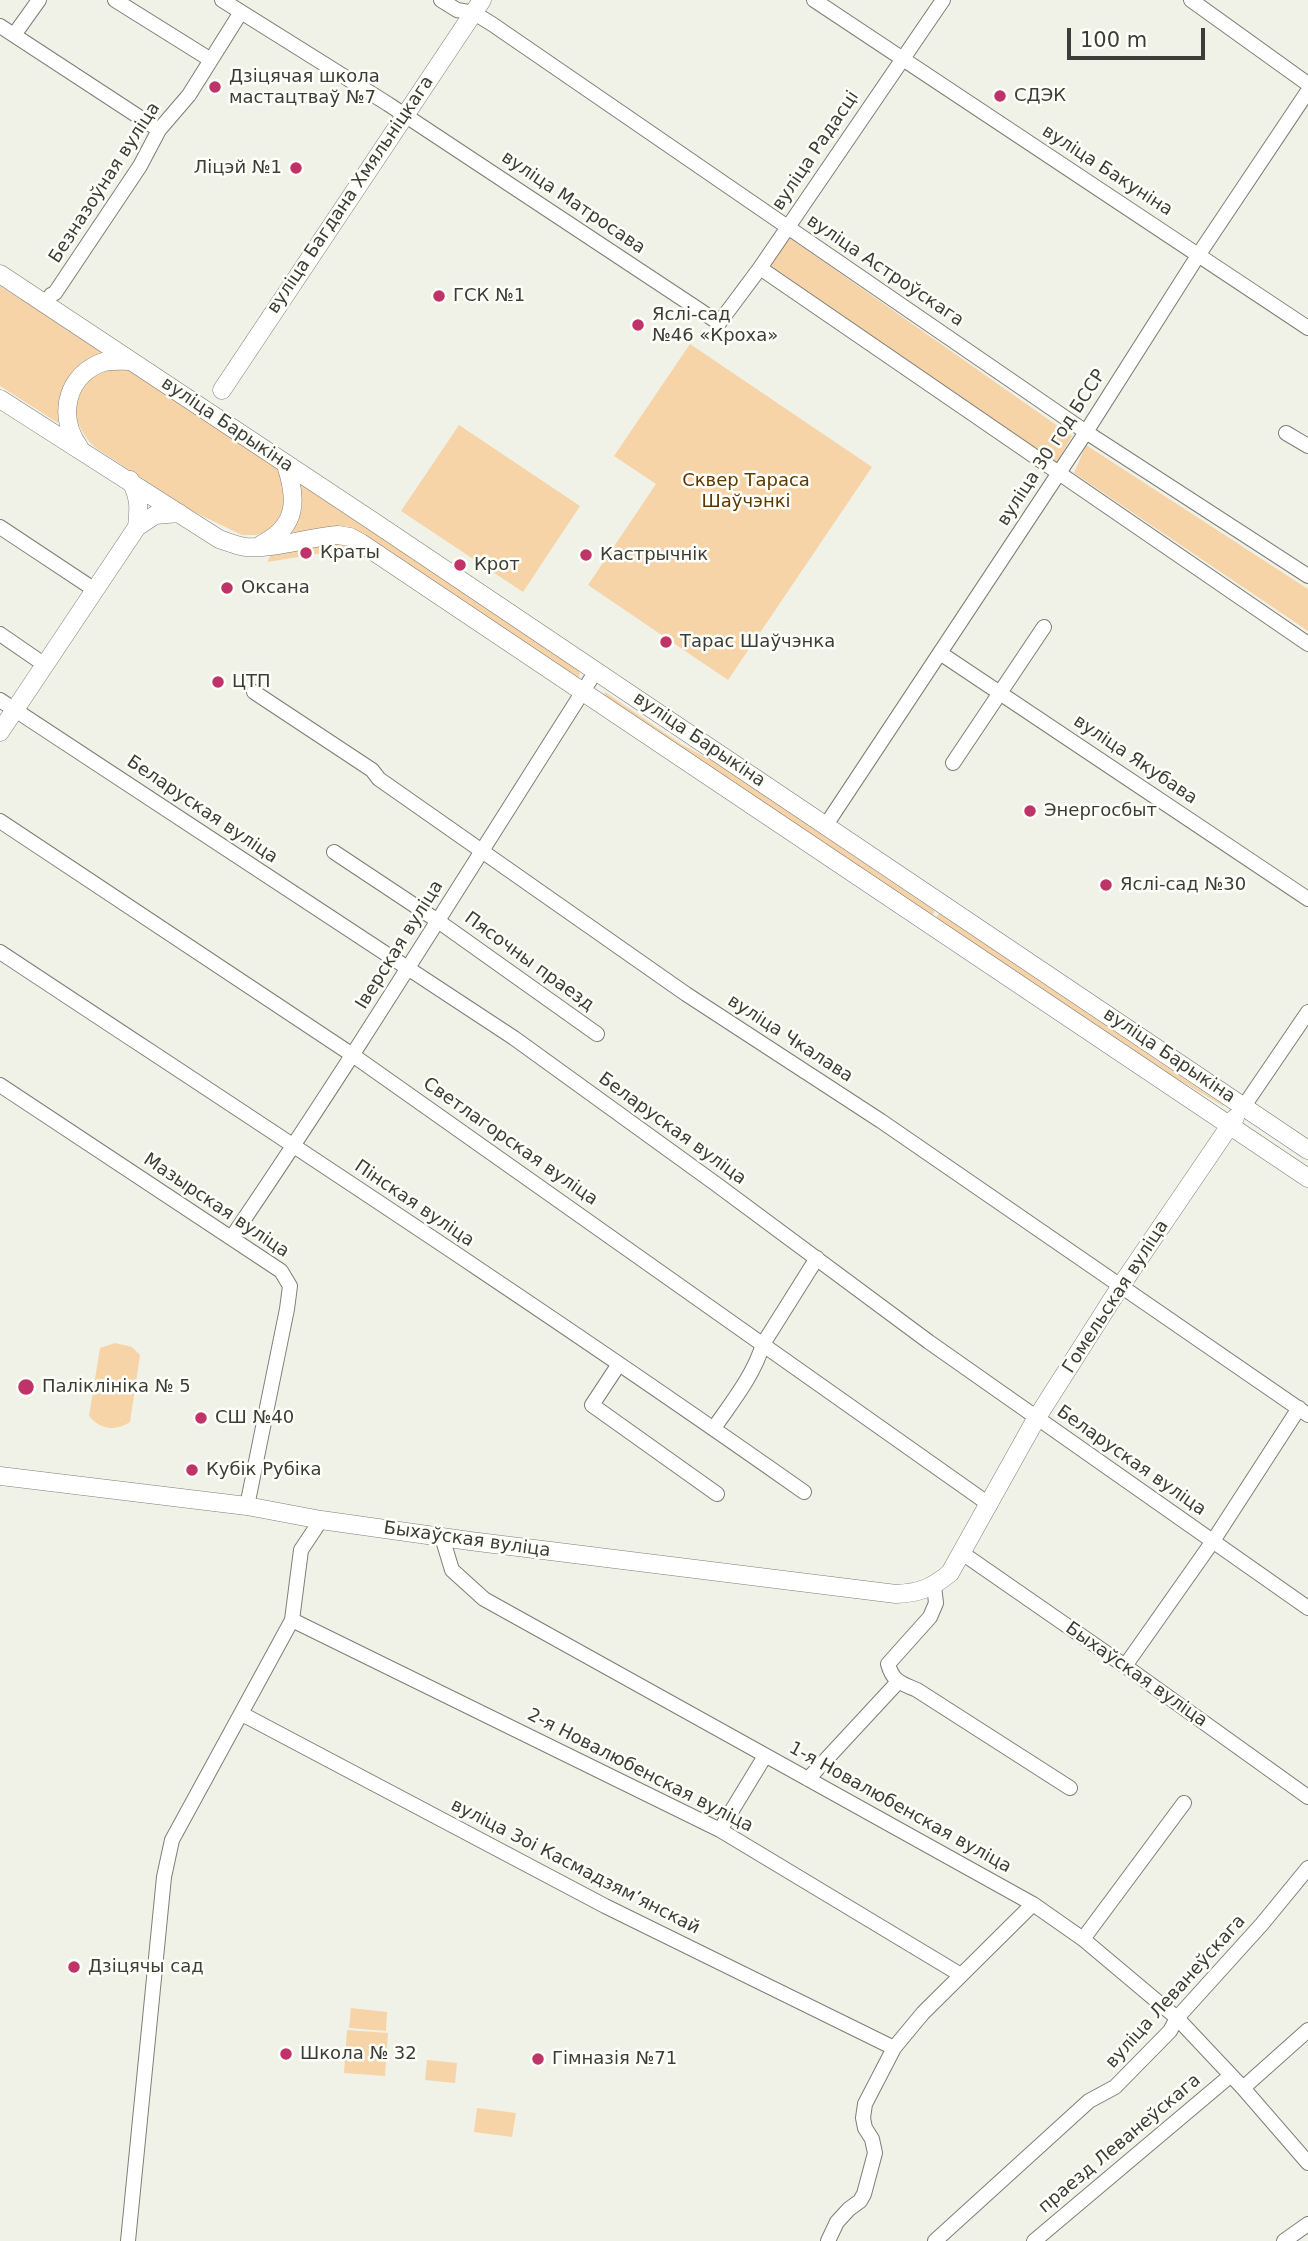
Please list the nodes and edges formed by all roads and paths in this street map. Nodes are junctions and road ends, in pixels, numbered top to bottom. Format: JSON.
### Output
{"nodes":[{"id":1,"x":38,"y":0,"type":"edge"},
{"id":2,"x":115,"y":0,"type":"edge"},
{"id":3,"x":222,"y":0,"type":"edge"},
{"id":4,"x":441,"y":0,"type":"edge"},
{"id":5,"x":814,"y":0,"type":"edge"},
{"id":6,"x":943,"y":0,"type":"edge"},
{"id":7,"x":1192,"y":0,"type":"edge"},
{"id":8,"x":478,"y":6,"type":"edge"},
{"id":9,"x":241,"y":12,"type":"junction"},
{"id":10,"x":0,"y":26,"type":"edge"},
{"id":11,"x":14,"y":35,"type":"junction"},
{"id":12,"x":903,"y":59,"type":"junction"},
{"id":13,"x":211,"y":60,"type":"junction"},
{"id":14,"x":1308,"y":84,"type":"edge"},
{"id":15,"x":1308,"y":91,"type":"edge"},
{"id":16,"x":404,"y":115,"type":"junction"},
{"id":17,"x":159,"y":131,"type":"junction"},
{"id":18,"x":787,"y":228,"type":"junction"},
{"id":19,"x":1199,"y":254,"type":"junction"},
{"id":20,"x":760,"y":268,"type":"junction"},
{"id":21,"x":0,"y":274,"type":"edge"},
{"id":22,"x":50,"y":298,"type":"junction"},
{"id":23,"x":719,"y":323,"type":"joint"},
{"id":24,"x":1308,"y":328,"type":"edge"},
{"id":25,"x":132,"y":361,"type":"junction"},
{"id":26,"x":173,"y":389,"type":"junction"},
{"id":27,"x":222,"y":390,"type":"junction"},
{"id":28,"x":0,"y":399,"type":"edge"},
{"id":29,"x":1087,"y":432,"type":"junction"},
{"id":30,"x":1286,"y":433,"type":"dead end"},
{"id":31,"x":239,"y":434,"type":"junction"},
{"id":32,"x":1308,"y":446,"type":"edge"},
{"id":33,"x":81,"y":450,"type":"junction"},
{"id":34,"x":286,"y":465,"type":"junction"},
{"id":35,"x":1059,"y":474,"type":"junction"},
{"id":36,"x":130,"y":480,"type":"junction"},
{"id":37,"x":179,"y":513,"type":"junction"},
{"id":38,"x":0,"y":527,"type":"edge"},
{"id":39,"x":137,"y":527,"type":"junction"},
{"id":40,"x":259,"y":546,"type":"junction"},
{"id":41,"x":1308,"y":576,"type":"edge"},
{"id":42,"x":95,"y":590,"type":"junction"},
{"id":43,"x":1044,"y":627,"type":"dead end"},
{"id":44,"x":0,"y":634,"type":"edge"},
{"id":45,"x":1308,"y":644,"type":"edge"},
{"id":46,"x":940,"y":653,"type":"junction"},
{"id":47,"x":45,"y":665,"type":"junction"},
{"id":48,"x":596,"y":671,"type":"junction"},
{"id":49,"x":583,"y":691,"type":"junction"},
{"id":50,"x":254,"y":692,"type":"dead end"},
{"id":51,"x":999,"y":692,"type":"junction"},
{"id":52,"x":7,"y":705,"type":"edge"},
{"id":53,"x":0,"y":732,"type":"edge"},
{"id":54,"x":953,"y":763,"type":"dead end"},
{"id":55,"x":0,"y":821,"type":"edge"},
{"id":56,"x":826,"y":825,"type":"junction"},
{"id":57,"x":483,"y":850,"type":"junction"},
{"id":58,"x":334,"y":852,"type":"dead end"},
{"id":59,"x":1308,"y":899,"type":"edge"},
{"id":60,"x":438,"y":920,"type":"junction"},
{"id":61,"x":0,"y":952,"type":"edge"},
{"id":62,"x":406,"y":969,"type":"junction"},
{"id":63,"x":1308,"y":1012,"type":"edge"},
{"id":64,"x":597,"y":1034,"type":"dead end"},
{"id":65,"x":354,"y":1056,"type":"junction"},
{"id":66,"x":0,"y":1085,"type":"edge"},
{"id":67,"x":1244,"y":1106,"type":"junction"},
{"id":68,"x":1230,"y":1126,"type":"junction"},
{"id":69,"x":294,"y":1146,"type":"junction"},
{"id":70,"x":1308,"y":1150,"type":"edge"},
{"id":71,"x":1308,"y":1178,"type":"edge"},
{"id":72,"x":232,"y":1237,"type":"junction"},
{"id":73,"x":817,"y":1258,"type":"junction"},
{"id":74,"x":1120,"y":1287,"type":"junction"},
{"id":75,"x":763,"y":1344,"type":"junction"},
{"id":76,"x":619,"y":1364,"type":"junction"},
{"id":77,"x":1303,"y":1411,"type":"edge"},
{"id":78,"x":1037,"y":1419,"type":"junction"},
{"id":79,"x":714,"y":1428,"type":"junction"},
{"id":80,"x":0,"y":1476,"type":"edge"},
{"id":81,"x":804,"y":1492,"type":"dead end"},
{"id":82,"x":718,"y":1494,"type":"dead end"},
{"id":83,"x":990,"y":1505,"type":"junction"},
{"id":84,"x":247,"y":1506,"type":"junction"},
{"id":85,"x":321,"y":1520,"type":"junction"},
{"id":86,"x":442,"y":1537,"type":"junction"},
{"id":87,"x":1213,"y":1541,"type":"junction"},
{"id":88,"x":962,"y":1553,"type":"junction"},
{"id":89,"x":933,"y":1587,"type":"junction"},
{"id":90,"x":1308,"y":1608,"type":"edge"},
{"id":91,"x":292,"y":1620,"type":"junction"},
{"id":92,"x":1125,"y":1666,"type":"junction"},
{"id":93,"x":897,"y":1683,"type":"junction"},
{"id":94,"x":242,"y":1714,"type":"junction"},
{"id":95,"x":765,"y":1756,"type":"junction"},
{"id":96,"x":808,"y":1779,"type":"junction"},
{"id":97,"x":1070,"y":1788,"type":"dead end"},
{"id":98,"x":1308,"y":1797,"type":"edge"},
{"id":99,"x":1184,"y":1803,"type":"dead end"},
{"id":100,"x":720,"y":1830,"type":"junction"},
{"id":101,"x":1308,"y":1868,"type":"edge"},
{"id":102,"x":1033,"y":1904,"type":"junction"},
{"id":103,"x":1083,"y":1939,"type":"junction"},
{"id":104,"x":961,"y":1976,"type":"junction"},
{"id":105,"x":1177,"y":2018,"type":"junction"},
{"id":106,"x":1308,"y":2030,"type":"edge"},
{"id":107,"x":894,"y":2048,"type":"junction"},
{"id":108,"x":1230,"y":2076,"type":"junction"},
{"id":109,"x":1243,"y":2088,"type":"junction"},
{"id":110,"x":1308,"y":2163,"type":"edge"},
{"id":111,"x":1308,"y":2224,"type":"edge"},
{"id":112,"x":128,"y":2241,"type":"edge"},
{"id":113,"x":828,"y":2241,"type":"edge"},
{"id":114,"x":936,"y":2241,"type":"edge"},
{"id":115,"x":1034,"y":2241,"type":"edge"},
{"id":116,"x":1284,"y":2241,"type":"edge"}],
"edges":[{"from":1,"to":11,"type":"street"},
{"from":2,"to":13,"type":"street"},
{"from":3,"to":9,"type":"street","name":"вуліца Матросава"},
{"from":4,"to":8,"type":"street","name":"вуліца Астроўскага"},
{"from":5,"to":12,"type":"street","name":"вуліца Бакуніна"},
{"from":6,"to":12,"type":"street","name":"вуліца Радасці"},
{"from":7,"to":14,"type":"street"},
{"from":8,"to":16,"type":"main road","name":"вуліца Багдана Хмяльніцкага"},
{"from":8,"to":18,"type":"street","name":"вуліца Астроўскага"},
{"from":9,"to":13,"type":"street","name":"Безназоўная вуліца"},
{"from":9,"to":16,"type":"street","name":"вуліца Матросава"},
{"from":10,"to":11,"type":"street"},
{"from":11,"to":17,"type":"street"},
{"from":12,"to":18,"type":"street","name":"вуліца Радасці"},
{"from":12,"to":19,"type":"street","name":"вуліца Бакуніна"},
{"from":13,"to":17,"type":"street","name":"Безназоўная вуліца"},
{"from":15,"to":19,"type":"street","name":"вуліца 30 год БССР"},
{"from":16,"to":23,"type":"street","name":"вуліца Матросава"},
{"from":16,"to":27,"type":"main road","name":"вуліца Багдана Хмяльніцкага"},
{"from":17,"to":22,"type":"street","name":"Безназоўная вуліца"},
{"from":18,"to":20,"type":"street","name":"вуліца Радасці"},
{"from":18,"to":29,"type":"street","name":"вуліца Астроўскага"},
{"from":19,"to":24,"type":"street","name":"вуліца Бакуніна"},
{"from":19,"to":29,"type":"street","name":"вуліца 30 год БССР"},
{"from":20,"to":23,"type":"street","name":"вуліца Радасці"},
{"from":20,"to":35,"type":"street"},
{"from":21,"to":22,"type":"main road","name":"вуліца Барыкіна"},
{"from":22,"to":25,"type":"main road","name":"вуліца Барыкіна"},
{"from":25,"to":26,"type":"main road","name":"вуліца Барыкіна"},
{"from":25,"to":33,"type":"main road"},
{"from":26,"to":27,"type":"main road"},
{"from":26,"to":31,"type":"main road","name":"вуліца Барыкіна"},
{"from":27,"to":31,"type":"main road"},
{"from":28,"to":33,"type":"main road","name":"вуліца Барыкіна"},
{"from":29,"to":35,"type":"street","name":"вуліца 30 год БССР"},
{"from":29,"to":41,"type":"street","name":"вуліца Астроўскага"},
{"from":30,"to":32,"type":"street"},
{"from":31,"to":34,"type":"main road","name":"вуліца Барыкіна"},
{"from":33,"to":36,"type":"main road","name":"вуліца Барыкіна"},
{"from":34,"to":40,"type":"main road"},
{"from":34,"to":48,"type":"main road","name":"вуліца Барыкіна"},
{"from":35,"to":45,"type":"street"},
{"from":35,"to":46,"type":"street","name":"вуліца 30 год БССР"},
{"from":36,"to":37,"type":"main road","name":"вуліца Барыкіна"},
{"from":36,"to":39,"type":"main road"},
{"from":37,"to":39,"type":"main road"},
{"from":37,"to":40,"type":"main road","name":"вуліца Барыкіна"},
{"from":38,"to":42,"type":"street"},
{"from":39,"to":42,"type":"main road"},
{"from":40,"to":49,"type":"main road","name":"вуліца Барыкіна"},
{"from":42,"to":47,"type":"main road"},
{"from":43,"to":51,"type":"street"},
{"from":44,"to":47,"type":"street"},
{"from":46,"to":51,"type":"street","name":"вуліца Якубава"},
{"from":46,"to":56,"type":"street","name":"вуліца 30 год БССР"},
{"from":47,"to":52,"type":"main road"},
{"from":48,"to":49,"type":"street","name":"Іверская вуліца"},
{"from":48,"to":56,"type":"main road","name":"вуліца Барыкіна"},
{"from":49,"to":57,"type":"street","name":"Іверская вуліца"},
{"from":49,"to":68,"type":"main road","name":"вуліца Барыкіна"},
{"from":50,"to":57,"type":"street","name":"вуліца Чкалава"},
{"from":51,"to":54,"type":"street"},
{"from":51,"to":59,"type":"street","name":"вуліца Якубава"},
{"from":52,"to":53,"type":"main road"},
{"from":52,"to":62,"type":"street","name":"Беларуская вуліца"},
{"from":55,"to":65,"type":"street","name":"Светлагорская вуліца"},
{"from":56,"to":67,"type":"main road","name":"вуліца Барыкіна"},
{"from":57,"to":60,"type":"street","name":"Іверская вуліца"},
{"from":57,"to":74,"type":"street","name":"вуліца Чкалава"},
{"from":58,"to":60,"type":"street","name":"Пясочны праезд"},
{"from":60,"to":62,"type":"street","name":"Іверская вуліца"},
{"from":60,"to":64,"type":"street","name":"Пясочны праезд"},
{"from":61,"to":69,"type":"street","name":"Пінская вуліца"},
{"from":62,"to":65,"type":"street","name":"Іверская вуліца"},
{"from":62,"to":73,"type":"street","name":"Беларуская вуліца"},
{"from":63,"to":67,"type":"street","name":"Гомельская вуліца"},
{"from":65,"to":69,"type":"street","name":"Іверская вуліца"},
{"from":65,"to":75,"type":"street","name":"Светлагорская вуліца"},
{"from":66,"to":72,"type":"street","name":"Мазырская вуліца"},
{"from":67,"to":68,"type":"main road","name":"Гомельская вуліца"},
{"from":67,"to":70,"type":"main road","name":"вуліца Барыкіна"},
{"from":68,"to":71,"type":"main road","name":"вуліца Барыкіна"},
{"from":68,"to":74,"type":"main road","name":"Гомельская вуліца"},
{"from":69,"to":72,"type":"street","name":"Іверская вуліца"},
{"from":69,"to":76,"type":"street","name":"Пінская вуліца"},
{"from":72,"to":84,"type":"street","name":"Мазырская вуліца"},
{"from":73,"to":75,"type":"street"},
{"from":73,"to":78,"type":"street","name":"Беларуская вуліца"},
{"from":74,"to":77,"type":"street","name":"вуліца Чкалава"},
{"from":74,"to":78,"type":"main road","name":"Гомельская вуліца"},
{"from":75,"to":79,"type":"street"},
{"from":75,"to":83,"type":"street","name":"Светлагорская вуліца"},
{"from":76,"to":79,"type":"street","name":"Пінская вуліца"},
{"from":76,"to":82,"type":"street"},
{"from":77,"to":87,"type":"street"},
{"from":78,"to":83,"type":"main road","name":"Гомельская вуліца"},
{"from":78,"to":87,"type":"street","name":"Беларуская вуліца"},
{"from":79,"to":81,"type":"street","name":"Пінская вуліца"},
{"from":80,"to":84,"type":"main road","name":"Быхаўская вуліца"},
{"from":83,"to":88,"type":"main road","name":"Гомельская вуліца"},
{"from":84,"to":85,"type":"main road","name":"Быхаўская вуліца"},
{"from":85,"to":86,"type":"main road","name":"Быхаўская вуліца"},
{"from":85,"to":91,"type":"street"},
{"from":86,"to":89,"type":"main road","name":"Быхаўская вуліца"},
{"from":86,"to":95,"type":"street","name":"1-я Новалюбенская вуліца"},
{"from":87,"to":90,"type":"street","name":"Беларуская вуліца"},
{"from":87,"to":92,"type":"street"},
{"from":88,"to":89,"type":"main road","name":"Гомельская вуліца"},
{"from":88,"to":92,"type":"street","name":"Быхаўская вуліца"},
{"from":89,"to":93,"type":"street"},
{"from":91,"to":94,"type":"street"},
{"from":91,"to":100,"type":"street","name":"2-я Новалюбенская вуліца"},
{"from":92,"to":98,"type":"street","name":"Быхаўская вуліца"},
{"from":93,"to":96,"type":"street"},
{"from":93,"to":97,"type":"street"},
{"from":94,"to":107,"type":"street","name":"вуліца Зоі Касмадзямʼянскай"},
{"from":94,"to":112,"type":"street"},
{"from":95,"to":96,"type":"street","name":"1-я Новалюбенская вуліца"},
{"from":95,"to":100,"type":"street"},
{"from":96,"to":102,"type":"street","name":"1-я Новалюбенская вуліца"},
{"from":99,"to":103,"type":"street"},
{"from":100,"to":104,"type":"street","name":"2-я Новалюбенская вуліца"},
{"from":101,"to":105,"type":"street","name":"вуліца Леванеўскага"},
{"from":102,"to":103,"type":"street","name":"1-я Новалюбенская вуліца"},
{"from":102,"to":104,"type":"street"},
{"from":103,"to":105,"type":"street","name":"1-я Новалюбенская вуліца"},
{"from":104,"to":107,"type":"street"},
{"from":105,"to":108,"type":"street","name":"1-я Новалюбенская вуліца"},
{"from":105,"to":114,"type":"street","name":"вуліца Леванеўскага"},
{"from":106,"to":109,"type":"street"},
{"from":107,"to":113,"type":"street"},
{"from":108,"to":109,"type":"street","name":"1-я Новалюбенская вуліца"},
{"from":108,"to":115,"type":"street","name":"праезд Леванеўскага"},
{"from":109,"to":110,"type":"street","name":"1-я Новалюбенская вуліца"},
{"from":111,"to":116,"type":"street"}]}
